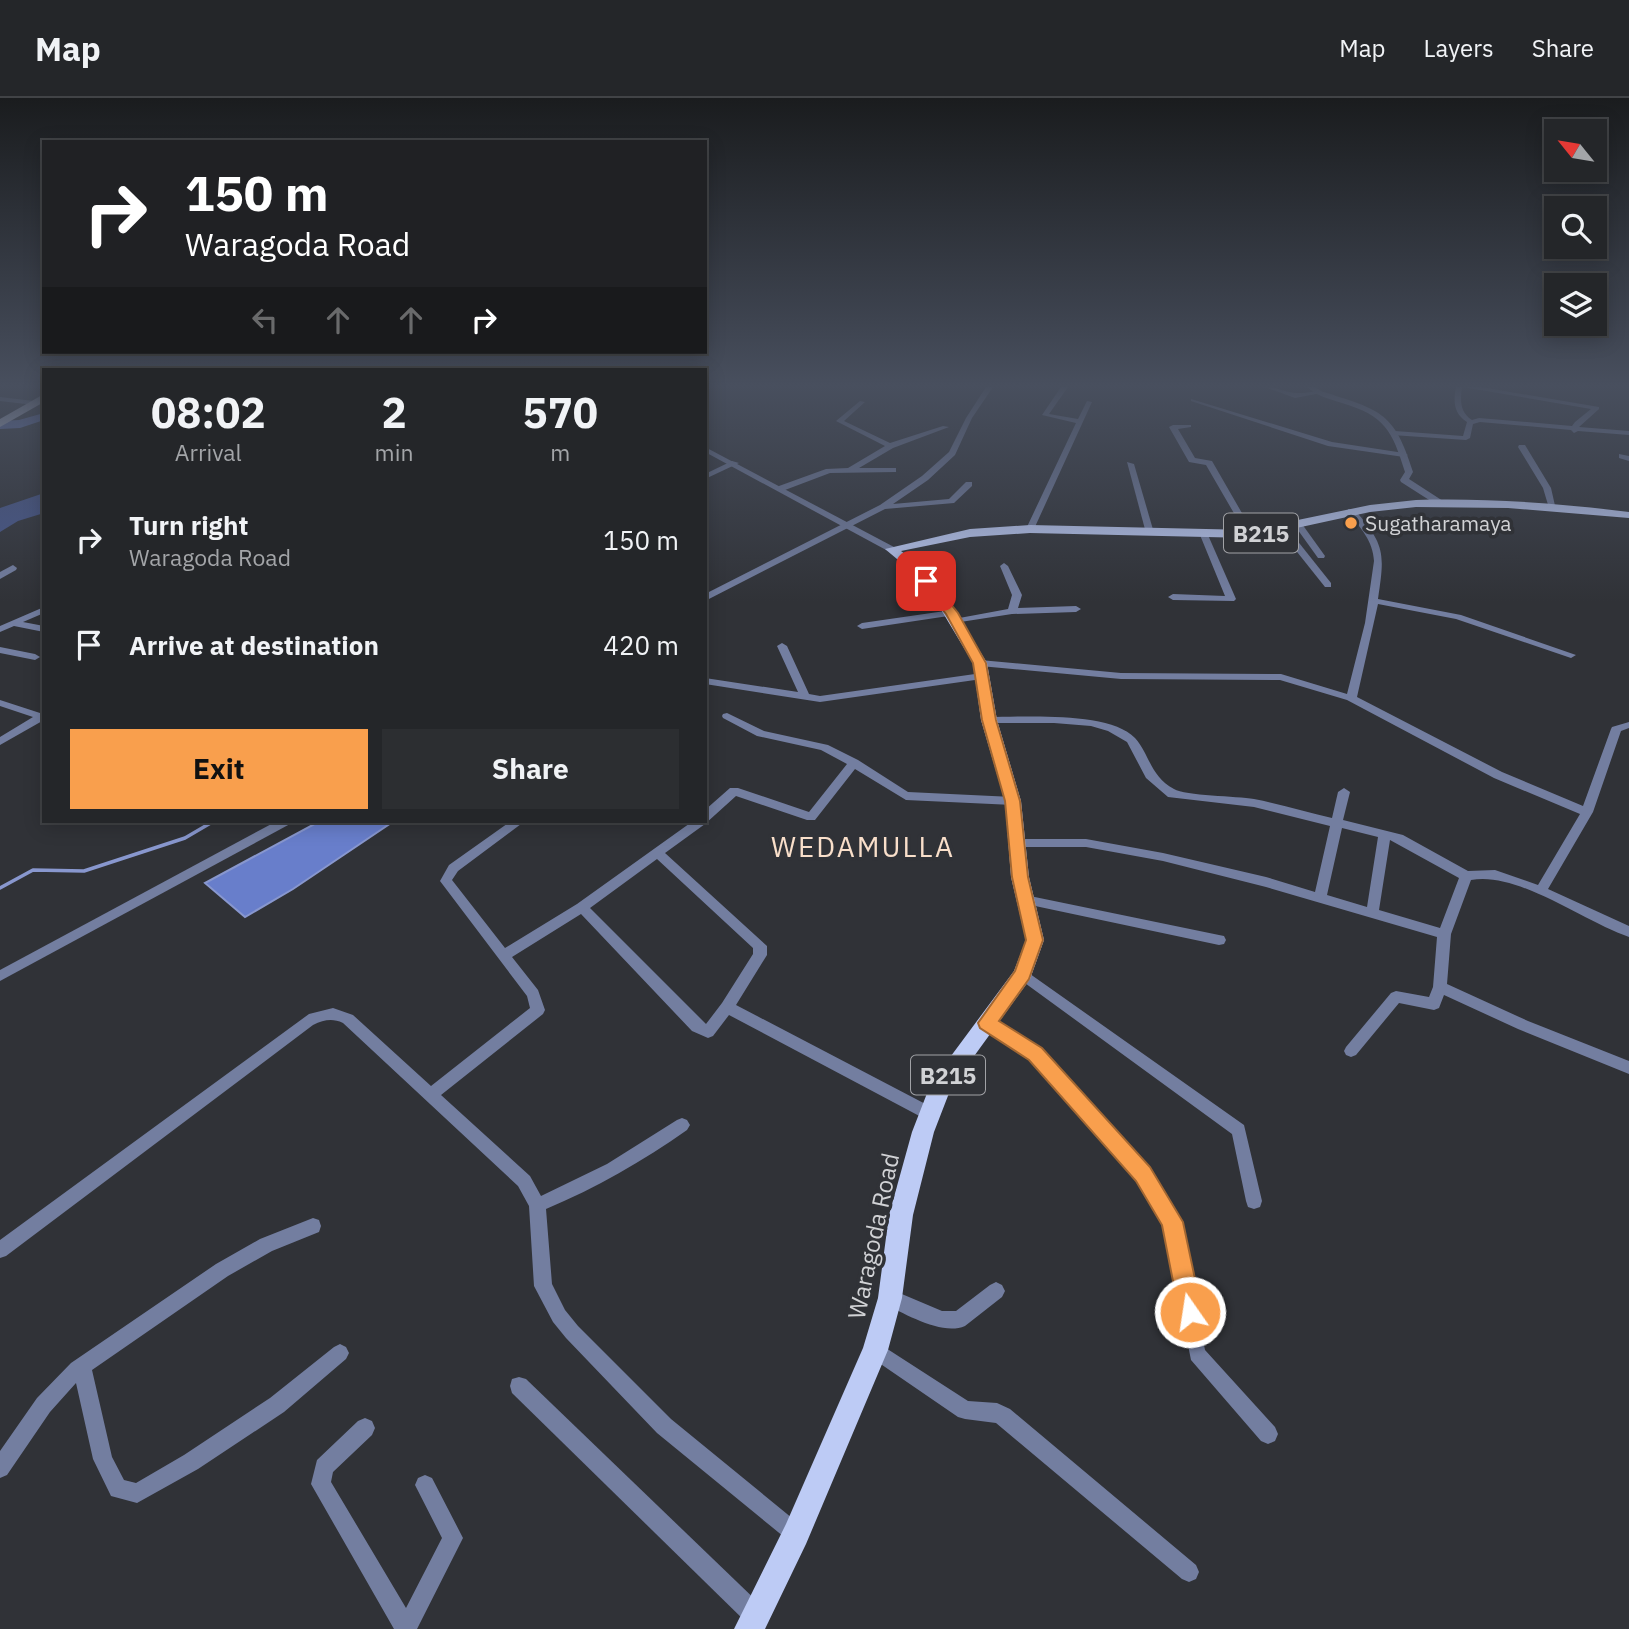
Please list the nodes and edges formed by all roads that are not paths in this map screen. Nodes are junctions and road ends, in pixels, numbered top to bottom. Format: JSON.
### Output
{"nodes":[{"id":1,"x":725,"y":458,"type":"edge"},
{"id":2,"x":870,"y":458,"type":"edge"},
{"id":3,"x":946,"y":458,"type":"edge"},
{"id":4,"x":1062,"y":458,"type":"edge"},
{"id":5,"x":1191,"y":458,"type":"edge"},
{"id":6,"x":1405,"y":458,"type":"edge"},
{"id":7,"x":1528,"y":458,"type":"edge"},
{"id":8,"x":735,"y":463,"type":"junction"},
{"id":9,"x":1130,"y":464,"type":"dead end"},
{"id":10,"x":851,"y":470,"type":"junction"},
{"id":11,"x":893,"y":470,"type":"dead end"},
{"id":12,"x":707,"y":476,"type":"edge"},
{"id":13,"x":969,"y":484,"type":"dead end"},
{"id":14,"x":782,"y":488,"type":"junction"},
{"id":15,"x":1440,"y":503,"type":"junction"},
{"id":16,"x":883,"y":507,"type":"junction"},
{"id":17,"x":1553,"y":508,"type":"junction"},
{"id":18,"x":1351,"y":511,"type":"junction"},
{"id":19,"x":1629,"y":515,"type":"edge"},
{"id":20,"x":849,"y":524,"type":"junction"},
{"id":21,"x":1299,"y":526,"type":"junction"},
{"id":22,"x":1030,"y":529,"type":"junction"},
{"id":23,"x":1285,"y":531,"type":"junction"},
{"id":24,"x":1150,"y":533,"type":"junction"},
{"id":25,"x":1250,"y":534,"type":"junction"},
{"id":26,"x":1204,"y":535,"type":"junction"},
{"id":27,"x":891,"y":549,"type":"junction"},
{"id":28,"x":1321,"y":556,"type":"dead end"},
{"id":29,"x":1004,"y":566,"type":"dead end"},
{"id":30,"x":13,"y":568,"type":"dead end"},
{"id":31,"x":0,"y":576,"type":"edge"},
{"id":32,"x":1328,"y":585,"type":"dead end"},
{"id":33,"x":707,"y":597,"type":"edge"},
{"id":34,"x":1173,"y":597,"type":"dead end"},
{"id":35,"x":1373,"y":600,"type":"junction"},
{"id":36,"x":1076,"y":608,"type":"dead end"},
{"id":37,"x":42,"y":611,"type":"edge"},
{"id":38,"x":1012,"y":611,"type":"junction"},
{"id":39,"x":954,"y":617,"type":"junction"},
{"id":40,"x":16,"y":623,"type":"junction"},
{"id":41,"x":862,"y":626,"type":"dead end"},
{"id":42,"x":0,"y":629,"type":"edge"},
{"id":43,"x":42,"y":629,"type":"edge"},
{"id":44,"x":782,"y":646,"type":"dead end"},
{"id":45,"x":0,"y":650,"type":"edge"},
{"id":46,"x":1571,"y":655,"type":"dead end"},
{"id":47,"x":35,"y":657,"type":"dead end"},
{"id":48,"x":981,"y":669,"type":"junction"},
{"id":49,"x":707,"y":681,"type":"edge"},
{"id":50,"x":805,"y":698,"type":"junction"},
{"id":51,"x":1351,"y":698,"type":"junction"},
{"id":52,"x":0,"y":703,"type":"edge"},
{"id":53,"x":41,"y":715,"type":"edge"},
{"id":54,"x":727,"y":716,"type":"dead end"},
{"id":55,"x":989,"y":720,"type":"junction"},
{"id":56,"x":1629,"y":725,"type":"edge"},
{"id":57,"x":0,"y":741,"type":"edge"},
{"id":58,"x":855,"y":763,"type":"junction"},
{"id":59,"x":1344,"y":792,"type":"dead end"},
{"id":60,"x":1013,"y":801,"type":"junction"},
{"id":61,"x":1587,"y":812,"type":"junction"},
{"id":62,"x":707,"y":815,"type":"edge"},
{"id":63,"x":282,"y":823,"type":"edge"},
{"id":64,"x":516,"y":823,"type":"edge"},
{"id":65,"x":698,"y":823,"type":"edge"},
{"id":66,"x":1338,"y":823,"type":"junction"},
{"id":67,"x":1385,"y":834,"type":"junction"},
{"id":68,"x":1015,"y":844,"type":"junction"},
{"id":69,"x":658,"y":853,"type":"junction"},
{"id":70,"x":1466,"y":876,"type":"junction"},
{"id":71,"x":1541,"y":891,"type":"junction"},
{"id":72,"x":1320,"y":897,"type":"junction"},
{"id":73,"x":1025,"y":900,"type":"junction"},
{"id":74,"x":583,"y":907,"type":"junction"},
{"id":75,"x":1372,"y":912,"type":"junction"},
{"id":76,"x":1629,"y":932,"type":"edge"},
{"id":77,"x":1444,"y":934,"type":"junction"},
{"id":78,"x":1219,"y":940,"type":"dead end"},
{"id":79,"x":503,"y":956,"type":"junction"},
{"id":80,"x":1023,"y":974,"type":"junction"},
{"id":81,"x":0,"y":976,"type":"edge"},
{"id":82,"x":1440,"y":986,"type":"junction"},
{"id":83,"x":727,"y":1007,"type":"junction"},
{"id":84,"x":987,"y":1023,"type":"junction"},
{"id":85,"x":1351,"y":1051,"type":"dead end"},
{"id":86,"x":1629,"y":1068,"type":"edge"},
{"id":87,"x":430,"y":1095,"type":"junction"},
{"id":88,"x":930,"y":1114,"type":"junction"},
{"id":89,"x":682,"y":1125,"type":"dead end"},
{"id":90,"x":1254,"y":1200,"type":"dead end"},
{"id":91,"x":537,"y":1205,"type":"junction"},
{"id":92,"x":313,"y":1226,"type":"dead end"},
{"id":93,"x":0,"y":1250,"type":"edge"},
{"id":94,"x":996,"y":1291,"type":"dead end"},
{"id":95,"x":890,"y":1298,"type":"junction"},
{"id":96,"x":875,"y":1350,"type":"junction"},
{"id":97,"x":340,"y":1353,"type":"dead end"},
{"id":98,"x":82,"y":1367,"type":"junction"},
{"id":99,"x":519,"y":1386,"type":"dead end"},
{"id":100,"x":365,"y":1428,"type":"dead end"},
{"id":101,"x":1268,"y":1434,"type":"dead end"},
{"id":102,"x":0,"y":1468,"type":"edge"},
{"id":103,"x":425,"y":1485,"type":"dead end"},
{"id":104,"x":796,"y":1534,"type":"junction"},
{"id":105,"x":1189,"y":1572,"type":"dead end"},
{"id":106,"x":752,"y":1622,"type":"edge"},
{"id":107,"x":406,"y":1629,"type":"edge"}],
"edges":[{"from":1,"to":8,"type":"street"},
{"from":2,"to":10,"type":"street"},
{"from":3,"to":16,"type":"street"},
{"from":4,"to":22,"type":"street"},
{"from":5,"to":25,"type":"street"},
{"from":6,"to":15,"type":"street"},
{"from":7,"to":17,"type":"street"},
{"from":8,"to":12,"type":"street"},
{"from":8,"to":14,"type":"street"},
{"from":9,"to":24,"type":"street"},
{"from":10,"to":11,"type":"street"},
{"from":10,"to":14,"type":"street"},
{"from":13,"to":16,"type":"street"},
{"from":14,"to":20,"type":"street"},
{"from":15,"to":17,"type":"main road","number":"B215"},
{"from":15,"to":18,"type":"main road","number":"B215"},
{"from":16,"to":20,"type":"street"},
{"from":17,"to":19,"type":"main road","number":"B215"},
{"from":18,"to":21,"type":"main road","number":"B215"},
{"from":18,"to":35,"type":"street"},
{"from":20,"to":27,"type":"street"},
{"from":20,"to":33,"type":"street"},
{"from":21,"to":23,"type":"main road","number":"B215"},
{"from":21,"to":28,"type":"street"},
{"from":22,"to":24,"type":"main road","number":"B215"},
{"from":22,"to":27,"type":"main road","number":"B215"},
{"from":23,"to":25,"type":"main road","number":"B215"},
{"from":23,"to":32,"type":"street"},
{"from":24,"to":26,"type":"main road","number":"B215"},
{"from":25,"to":26,"type":"main road","number":"B215"},
{"from":26,"to":34,"type":"street"},
{"from":27,"to":39,"type":"main road","name":"Waragoda Road","number":"B215"},
{"from":29,"to":38,"type":"street"},
{"from":30,"to":31,"type":"street"},
{"from":35,"to":46,"type":"street"},
{"from":35,"to":51,"type":"street"},
{"from":36,"to":38,"type":"street"},
{"from":37,"to":40,"type":"street"},
{"from":38,"to":39,"type":"street"},
{"from":39,"to":41,"type":"street"},
{"from":39,"to":48,"type":"main road","name":"Waragoda Road","number":"B215"},
{"from":40,"to":42,"type":"street"},
{"from":40,"to":43,"type":"street"},
{"from":44,"to":50,"type":"street"},
{"from":45,"to":47,"type":"street"},
{"from":48,"to":50,"type":"street"},
{"from":48,"to":51,"type":"street"},
{"from":48,"to":55,"type":"main road","name":"Waragoda Road","number":"B215"},
{"from":49,"to":50,"type":"street"},
{"from":51,"to":61,"type":"street"},
{"from":52,"to":53,"type":"street"},
{"from":53,"to":57,"type":"street"},
{"from":54,"to":58,"type":"street"},
{"from":55,"to":60,"type":"main road","name":"Waragoda Road","number":"B215"},
{"from":55,"to":66,"type":"street"},
{"from":56,"to":61,"type":"street"},
{"from":58,"to":60,"type":"street"},
{"from":58,"to":62,"type":"street"},
{"from":59,"to":66,"type":"street"},
{"from":60,"to":68,"type":"main road","name":"Waragoda Road","number":"B215"},
{"from":61,"to":71,"type":"street"},
{"from":63,"to":81,"type":"street"},
{"from":64,"to":79,"type":"street"},
{"from":65,"to":69,"type":"street"},
{"from":66,"to":67,"type":"street"},
{"from":66,"to":72,"type":"street"},
{"from":67,"to":70,"type":"street"},
{"from":67,"to":75,"type":"street"},
{"from":68,"to":72,"type":"street"},
{"from":68,"to":73,"type":"main road","name":"Waragoda Road","number":"B215"},
{"from":69,"to":74,"type":"street"},
{"from":69,"to":83,"type":"street"},
{"from":70,"to":71,"type":"street"},
{"from":70,"to":77,"type":"street"},
{"from":71,"to":76,"type":"street"},
{"from":72,"to":75,"type":"street"},
{"from":73,"to":78,"type":"street"},
{"from":73,"to":80,"type":"main road","name":"Waragoda Road","number":"B215"},
{"from":74,"to":79,"type":"street"},
{"from":74,"to":83,"type":"street"},
{"from":75,"to":77,"type":"street"},
{"from":77,"to":82,"type":"street"},
{"from":79,"to":87,"type":"street"},
{"from":80,"to":84,"type":"main road","name":"Waragoda Road","number":"B215"},
{"from":80,"to":90,"type":"street"},
{"from":82,"to":85,"type":"street"},
{"from":82,"to":86,"type":"street"},
{"from":83,"to":88,"type":"street"},
{"from":84,"to":88,"type":"main road","name":"Waragoda Road","number":"B215"},
{"from":84,"to":101,"type":"street"},
{"from":87,"to":91,"type":"street"},
{"from":87,"to":93,"type":"street"},
{"from":88,"to":95,"type":"main road","name":"Waragoda Road","number":"B215"},
{"from":89,"to":91,"type":"street"},
{"from":91,"to":104,"type":"street"},
{"from":92,"to":98,"type":"street"},
{"from":94,"to":95,"type":"street"},
{"from":95,"to":96,"type":"main road","name":"Waragoda Road","number":"B215"},
{"from":96,"to":104,"type":"main road","name":"Waragoda Road","number":"B215"},
{"from":96,"to":105,"type":"street"},
{"from":97,"to":98,"type":"street"},
{"from":98,"to":102,"type":"street"},
{"from":99,"to":106,"type":"street"},
{"from":100,"to":107,"type":"street"},
{"from":103,"to":107,"type":"street"},
{"from":104,"to":106,"type":"main road","name":"Waragoda Road","number":"B215"}]}
